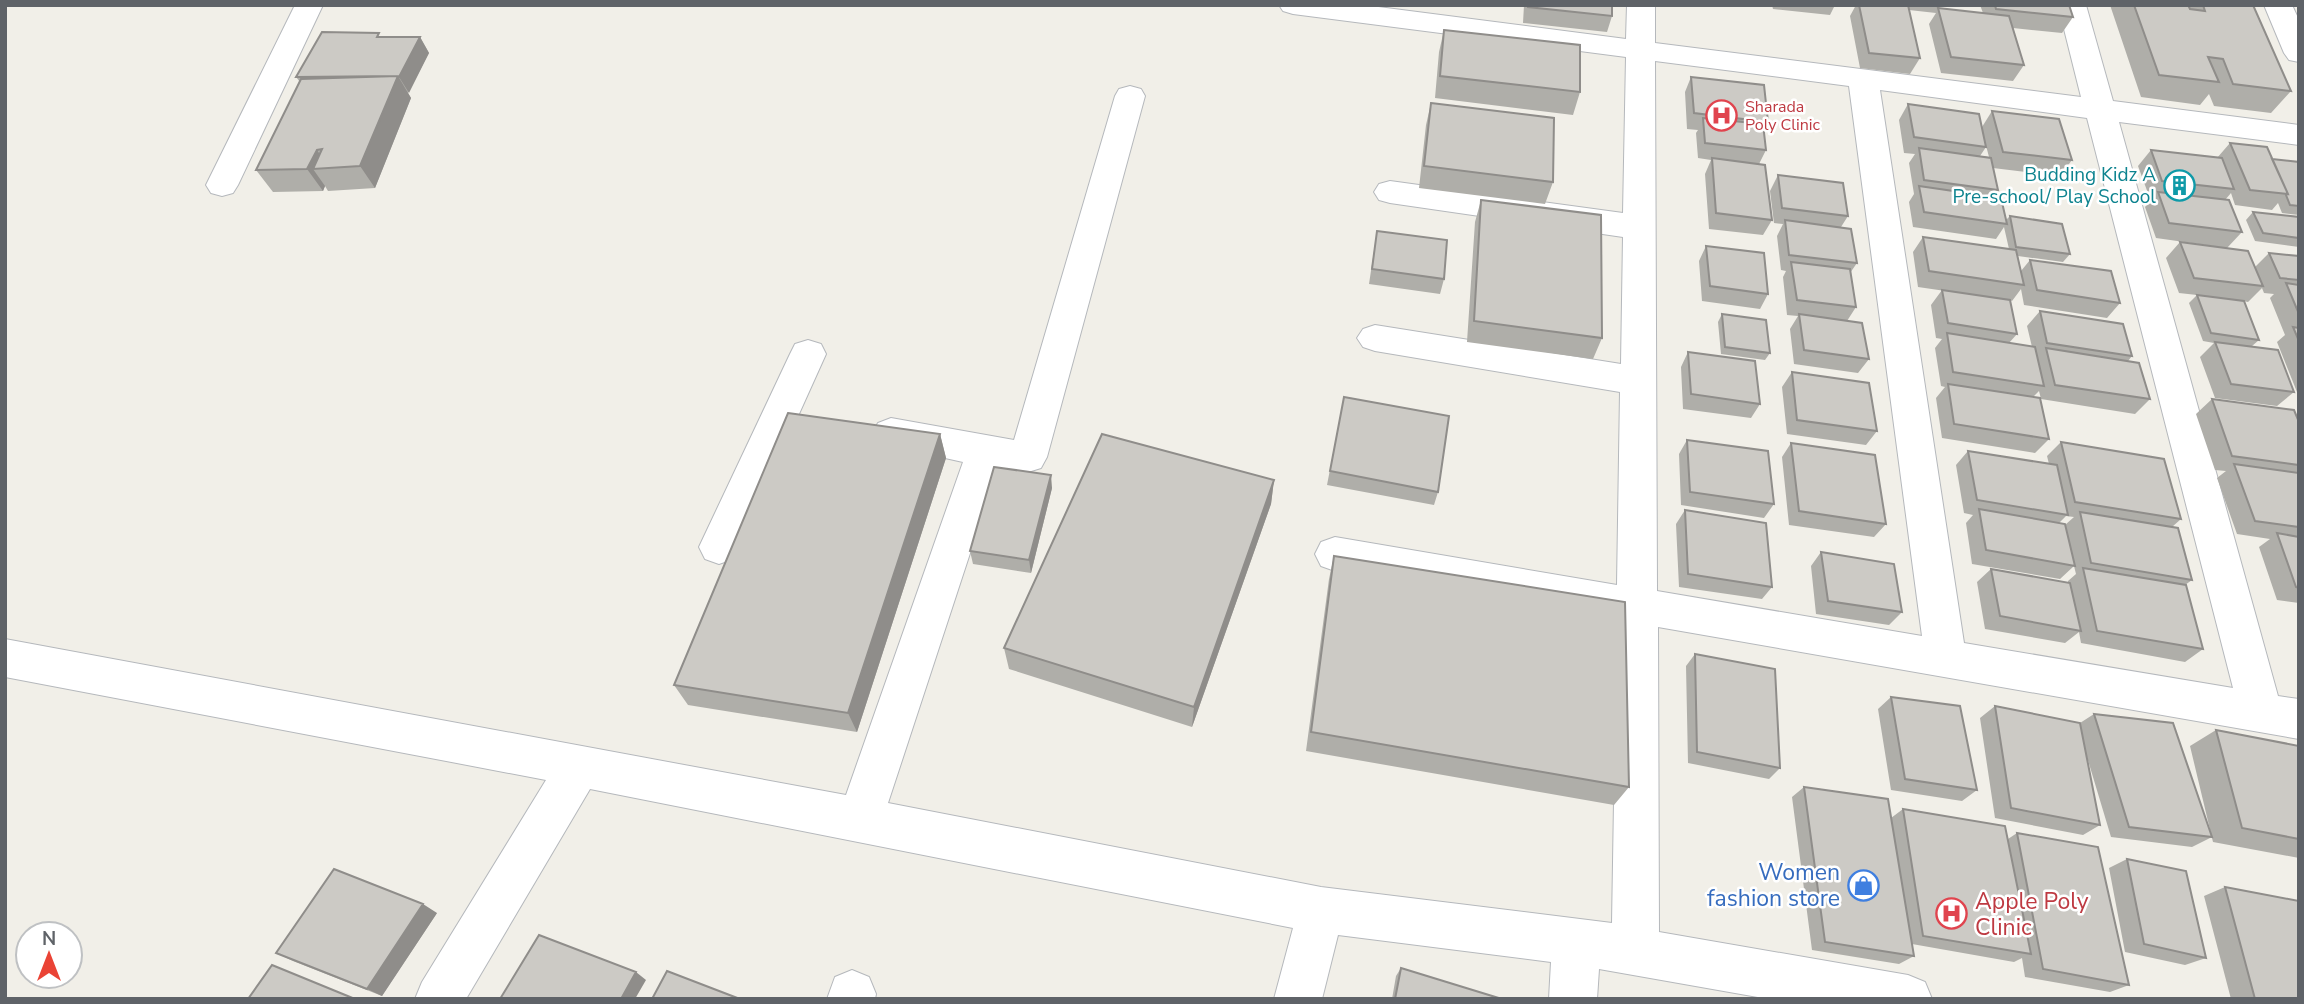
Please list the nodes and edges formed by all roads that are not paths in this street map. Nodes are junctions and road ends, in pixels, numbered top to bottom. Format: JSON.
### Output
{"nodes":[{"id":1,"x":309,"y":5,"type":"edge"},
{"id":2,"x":1641,"y":5,"type":"edge"},
{"id":3,"x":2072,"y":5,"type":"edge"},
{"id":4,"x":2278,"y":5,"type":"edge"},
{"id":5,"x":1302,"y":6,"type":"edge"},
{"id":6,"x":1641,"y":49,"type":"junction"},
{"id":7,"x":2299,"y":53,"type":"edge"},
{"id":8,"x":1863,"y":79,"type":"junction"},
{"id":9,"x":1130,"y":96,"type":"dead end"},
{"id":10,"x":2100,"y":110,"type":"junction"},
{"id":11,"x":2299,"y":135,"type":"edge"},
{"id":12,"x":222,"y":186,"type":"dead end"},
{"id":13,"x":1390,"y":192,"type":"dead end"},
{"id":14,"x":1639,"y":227,"type":"junction"},
{"id":15,"x":1375,"y":338,"type":"dead end"},
{"id":16,"x":808,"y":355,"type":"dead end"},
{"id":17,"x":1638,"y":382,"type":"junction"},
{"id":18,"x":863,"y":428,"type":"edge"},
{"id":19,"x":985,"y":450,"type":"junction"},
{"id":20,"x":719,"y":547,"type":"dead end"},
{"id":21,"x":1335,"y":554,"type":"edge"},
{"id":22,"x":1637,"y":606,"type":"junction"},
{"id":23,"x":5,"y":658,"type":"edge"},
{"id":24,"x":1945,"y":659,"type":"junction"},
{"id":25,"x":2280,"y":716,"type":"edge"},
{"id":26,"x":579,"y":766,"type":"junction"},
{"id":27,"x":860,"y":819,"type":"junction"},
{"id":28,"x":1321,"y":910,"type":"junction"},
{"id":29,"x":1576,"y":941,"type":"junction"},
{"id":30,"x":1635,"y":950,"type":"junction"},
{"id":31,"x":1857,"y":994,"type":"edge"},
{"id":32,"x":439,"y":999,"type":"edge"},
{"id":33,"x":1298,"y":999,"type":"edge"},
{"id":34,"x":1573,"y":999,"type":"edge"},
{"id":35,"x":1908,"y":999,"type":"edge"}],
"edges":[{"from":1,"to":12,"type":"street"},
{"from":2,"to":6,"type":"street"},
{"from":3,"to":10,"type":"street"},
{"from":4,"to":7,"type":"street"},
{"from":5,"to":6,"type":"street"},
{"from":6,"to":8,"type":"street"},
{"from":6,"to":14,"type":"street"},
{"from":8,"to":10,"type":"street"},
{"from":8,"to":24,"type":"street"},
{"from":9,"to":19,"type":"street"},
{"from":10,"to":11,"type":"street"},
{"from":10,"to":25,"type":"street"},
{"from":13,"to":14,"type":"street"},
{"from":14,"to":17,"type":"street"},
{"from":15,"to":17,"type":"street"},
{"from":16,"to":20,"type":"street"},
{"from":17,"to":22,"type":"street"},
{"from":18,"to":19,"type":"street"},
{"from":19,"to":27,"type":"street"},
{"from":21,"to":22,"type":"street"},
{"from":22,"to":24,"type":"street"},
{"from":22,"to":30,"type":"street"},
{"from":23,"to":26,"type":"street"},
{"from":24,"to":25,"type":"street"},
{"from":26,"to":27,"type":"street"},
{"from":26,"to":32,"type":"street"},
{"from":27,"to":28,"type":"street"},
{"from":28,"to":29,"type":"street"},
{"from":28,"to":33,"type":"street"},
{"from":29,"to":30,"type":"street"},
{"from":29,"to":34,"type":"street"},
{"from":30,"to":31,"type":"street"},
{"from":31,"to":35,"type":"street"}]}
